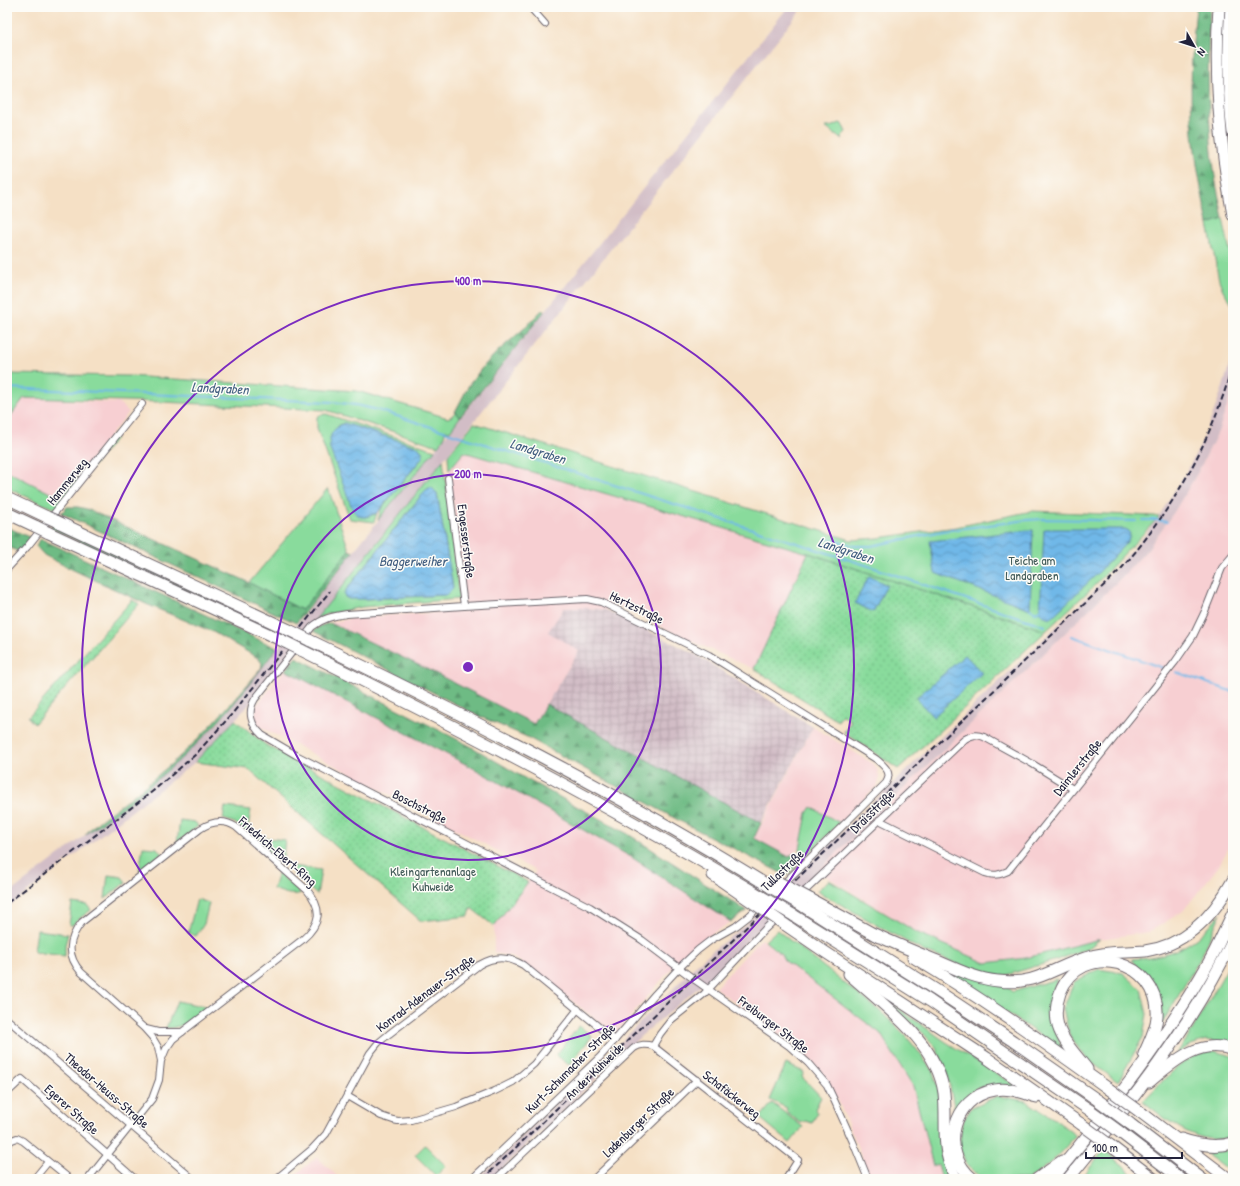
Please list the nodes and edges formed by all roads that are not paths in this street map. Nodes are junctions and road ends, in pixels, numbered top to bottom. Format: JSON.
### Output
{"nodes":[{"id":1,"x":530,"y":7,"type":"edge"},
{"id":2,"x":1219,"y":7,"type":"edge"},
{"id":3,"x":1231,"y":7,"type":"edge"},
{"id":4,"x":545,"y":24,"type":"dead end"},
{"id":5,"x":1233,"y":132,"type":"edge"},
{"id":6,"x":1233,"y":215,"type":"edge"},
{"id":7,"x":142,"y":404,"type":"dead end"},
{"id":8,"x":448,"y":478,"type":"dead end"},
{"id":9,"x":7,"y":498,"type":"edge"},
{"id":10,"x":7,"y":513,"type":"edge"},
{"id":11,"x":1233,"y":555,"type":"edge"},
{"id":12,"x":7,"y":569,"type":"edge"},
{"id":13,"x":464,"y":606,"type":"junction"},
{"id":14,"x":312,"y":628,"type":"joint"},
{"id":15,"x":889,"y":775,"type":"joint"},
{"id":16,"x":1073,"y":789,"type":"junction"},
{"id":17,"x":880,"y":820,"type":"junction"},
{"id":18,"x":1233,"y":880,"type":"edge"},
{"id":19,"x":759,"y":900,"type":"junction"},
{"id":20,"x":806,"y":902,"type":"junction"},
{"id":21,"x":1233,"y":913,"type":"edge"},
{"id":22,"x":874,"y":934,"type":"junction"},
{"id":23,"x":1233,"y":940,"type":"edge"},
{"id":24,"x":825,"y":952,"type":"junction"},
{"id":25,"x":679,"y":968,"type":"junction"},
{"id":26,"x":709,"y":989,"type":"junction"},
{"id":27,"x":578,"y":1009,"type":"junction"},
{"id":28,"x":7,"y":1019,"type":"edge"},
{"id":29,"x":144,"y":1028,"type":"junction"},
{"id":30,"x":183,"y":1032,"type":"junction"},
{"id":31,"x":615,"y":1040,"type":"junction"},
{"id":32,"x":653,"y":1046,"type":"junction"},
{"id":33,"x":1233,"y":1050,"type":"edge"},
{"id":34,"x":162,"y":1061,"type":"junction"},
{"id":35,"x":1137,"y":1072,"type":"junction"},
{"id":36,"x":1093,"y":1078,"type":"junction"},
{"id":37,"x":697,"y":1080,"type":"junction"},
{"id":38,"x":7,"y":1093,"type":"edge"},
{"id":39,"x":1137,"y":1093,"type":"junction"},
{"id":40,"x":347,"y":1096,"type":"junction"},
{"id":41,"x":1046,"y":1100,"type":"junction"},
{"id":42,"x":131,"y":1125,"type":"junction"},
{"id":43,"x":1172,"y":1135,"type":"junction"},
{"id":44,"x":1233,"y":1143,"type":"edge"},
{"id":45,"x":7,"y":1144,"type":"edge"},
{"id":46,"x":1076,"y":1149,"type":"junction"},
{"id":47,"x":107,"y":1156,"type":"junction"},
{"id":48,"x":1127,"y":1157,"type":"junction"},
{"id":49,"x":1083,"y":1161,"type":"junction"},
{"id":50,"x":48,"y":1162,"type":"junction"},
{"id":51,"x":34,"y":1179,"type":"edge"},
{"id":52,"x":70,"y":1179,"type":"edge"},
{"id":53,"x":88,"y":1179,"type":"edge"},
{"id":54,"x":135,"y":1179,"type":"edge"},
{"id":55,"x":193,"y":1179,"type":"edge"},
{"id":56,"x":276,"y":1179,"type":"edge"},
{"id":57,"x":472,"y":1179,"type":"edge"},
{"id":58,"x":496,"y":1179,"type":"edge"},
{"id":59,"x":594,"y":1179,"type":"edge"},
{"id":60,"x":786,"y":1179,"type":"edge"},
{"id":61,"x":868,"y":1179,"type":"edge"},
{"id":62,"x":956,"y":1179,"type":"edge"},
{"id":63,"x":973,"y":1179,"type":"edge"},
{"id":64,"x":1037,"y":1179,"type":"edge"},
{"id":65,"x":1052,"y":1179,"type":"edge"},
{"id":66,"x":1068,"y":1179,"type":"edge"},
{"id":67,"x":1074,"y":1179,"type":"edge"},
{"id":68,"x":1142,"y":1179,"type":"edge"},
{"id":69,"x":1154,"y":1179,"type":"edge"},
{"id":70,"x":1182,"y":1179,"type":"edge"},
{"id":71,"x":1202,"y":1179,"type":"edge"},
{"id":72,"x":1229,"y":1179,"type":"edge"}],
"edges":[{"from":1,"to":4,"type":"street"},
{"from":2,"to":6,"type":"highway"},
{"from":3,"to":5,"type":"highway"},
{"from":7,"to":12,"type":"street","name":"Hammerweg"},
{"from":8,"to":13,"type":"street","name":"Engesserstraße"},
{"from":9,"to":20,"type":"highway","bridge":true},
{"from":10,"to":19,"type":"highway","bridge":true},
{"from":11,"to":16,"type":"street","name":"Daimlerstraße"},
{"from":13,"to":14,"type":"street","name":"Hertzstraße"},
{"from":13,"to":15,"type":"street","name":"Hertzstraße"},
{"from":14,"to":25,"type":"street","name":"Boschstraße"},
{"from":15,"to":25,"type":"street","name":"Tullastraße"},
{"from":16,"to":17,"type":"street","name":"Draisstraße"},
{"from":16,"to":17,"type":"street","name":"Daimlerstraße"},
{"from":17,"to":26,"type":"street","name":"Draisstraße"},
{"from":18,"to":22,"type":"highway"},
{"from":19,"to":24,"type":"highway","bridge":true},
{"from":19,"to":70,"type":"highway","bridge":true},
{"from":20,"to":22,"type":"highway"},
{"from":20,"to":71,"type":"highway","bridge":true},
{"from":21,"to":35,"type":"highway"},
{"from":22,"to":36,"type":"highway"},
{"from":23,"to":39,"type":"highway"},
{"from":24,"to":41,"type":"highway"},
{"from":24,"to":62,"type":"highway"},
{"from":25,"to":26,"type":"street","name":"Freiburger Straße"},
{"from":25,"to":31,"type":"street","name":"Kurt-Schumacher-Straße"},
{"from":26,"to":32,"type":"street"},
{"from":26,"to":61,"type":"street","name":"Freiburger Straße"},
{"from":27,"to":31,"type":"street","name":"Konrad-Adenauer-Straße"},
{"from":27,"to":40,"type":"street"},
{"from":27,"to":40,"type":"street","name":"Konrad-Adenauer-Straße"},
{"from":28,"to":42,"type":"street","name":"Theodor-Heuss-Straße"},
{"from":29,"to":30,"type":"street","name":"Friedrich-Ebert-Ring"},
{"from":29,"to":30,"type":"street","name":"Friedrich-Ebert-Ring"},
{"from":29,"to":34,"type":"street","name":"Friedrich-Ebert-Ring"},
{"from":30,"to":34,"type":"street","name":"Friedrich-Ebert-Ring"},
{"from":31,"to":57,"type":"street","name":"Kurt-Schumacher-Straße"},
{"from":32,"to":37,"type":"street","name":"Schafäckerweg"},
{"from":32,"to":58,"type":"street","name":"An der Kuhweide"},
{"from":33,"to":39,"type":"highway"},
{"from":34,"to":42,"type":"street","name":"Friedrich-Ebert-Ring"},
{"from":35,"to":36,"type":"highway"},
{"from":35,"to":46,"type":"highway"},
{"from":36,"to":43,"type":"highway","bridge":true},
{"from":37,"to":59,"type":"street","name":"Ladenburger Straße"},
{"from":37,"to":60,"type":"street","name":"Schafäckerweg"},
{"from":38,"to":47,"type":"street","name":"Egerer Straße"},
{"from":39,"to":49,"type":"highway"},
{"from":40,"to":56,"type":"street","name":"Konrad-Adenauer-Straße"},
{"from":41,"to":48,"type":"highway","bridge":true},
{"from":41,"to":63,"type":"highway"},
{"from":42,"to":47,"type":"street","name":"Friedrich-Ebert-Ring"},
{"from":42,"to":55,"type":"street","name":"Theodor-Heuss-Straße"},
{"from":43,"to":44,"type":"highway"},
{"from":43,"to":72,"type":"highway"},
{"from":45,"to":50,"type":"street"},
{"from":46,"to":64,"type":"highway"},
{"from":46,"to":65,"type":"highway"},
{"from":47,"to":53,"type":"street","name":"Friedrich-Ebert-Ring"},
{"from":47,"to":54,"type":"street","name":"Egerer Straße"},
{"from":48,"to":68,"type":"highway"},
{"from":48,"to":69,"type":"highway"},
{"from":49,"to":66,"type":"highway"},
{"from":49,"to":67,"type":"highway"},
{"from":50,"to":51,"type":"street"},
{"from":50,"to":52,"type":"street"}]}
